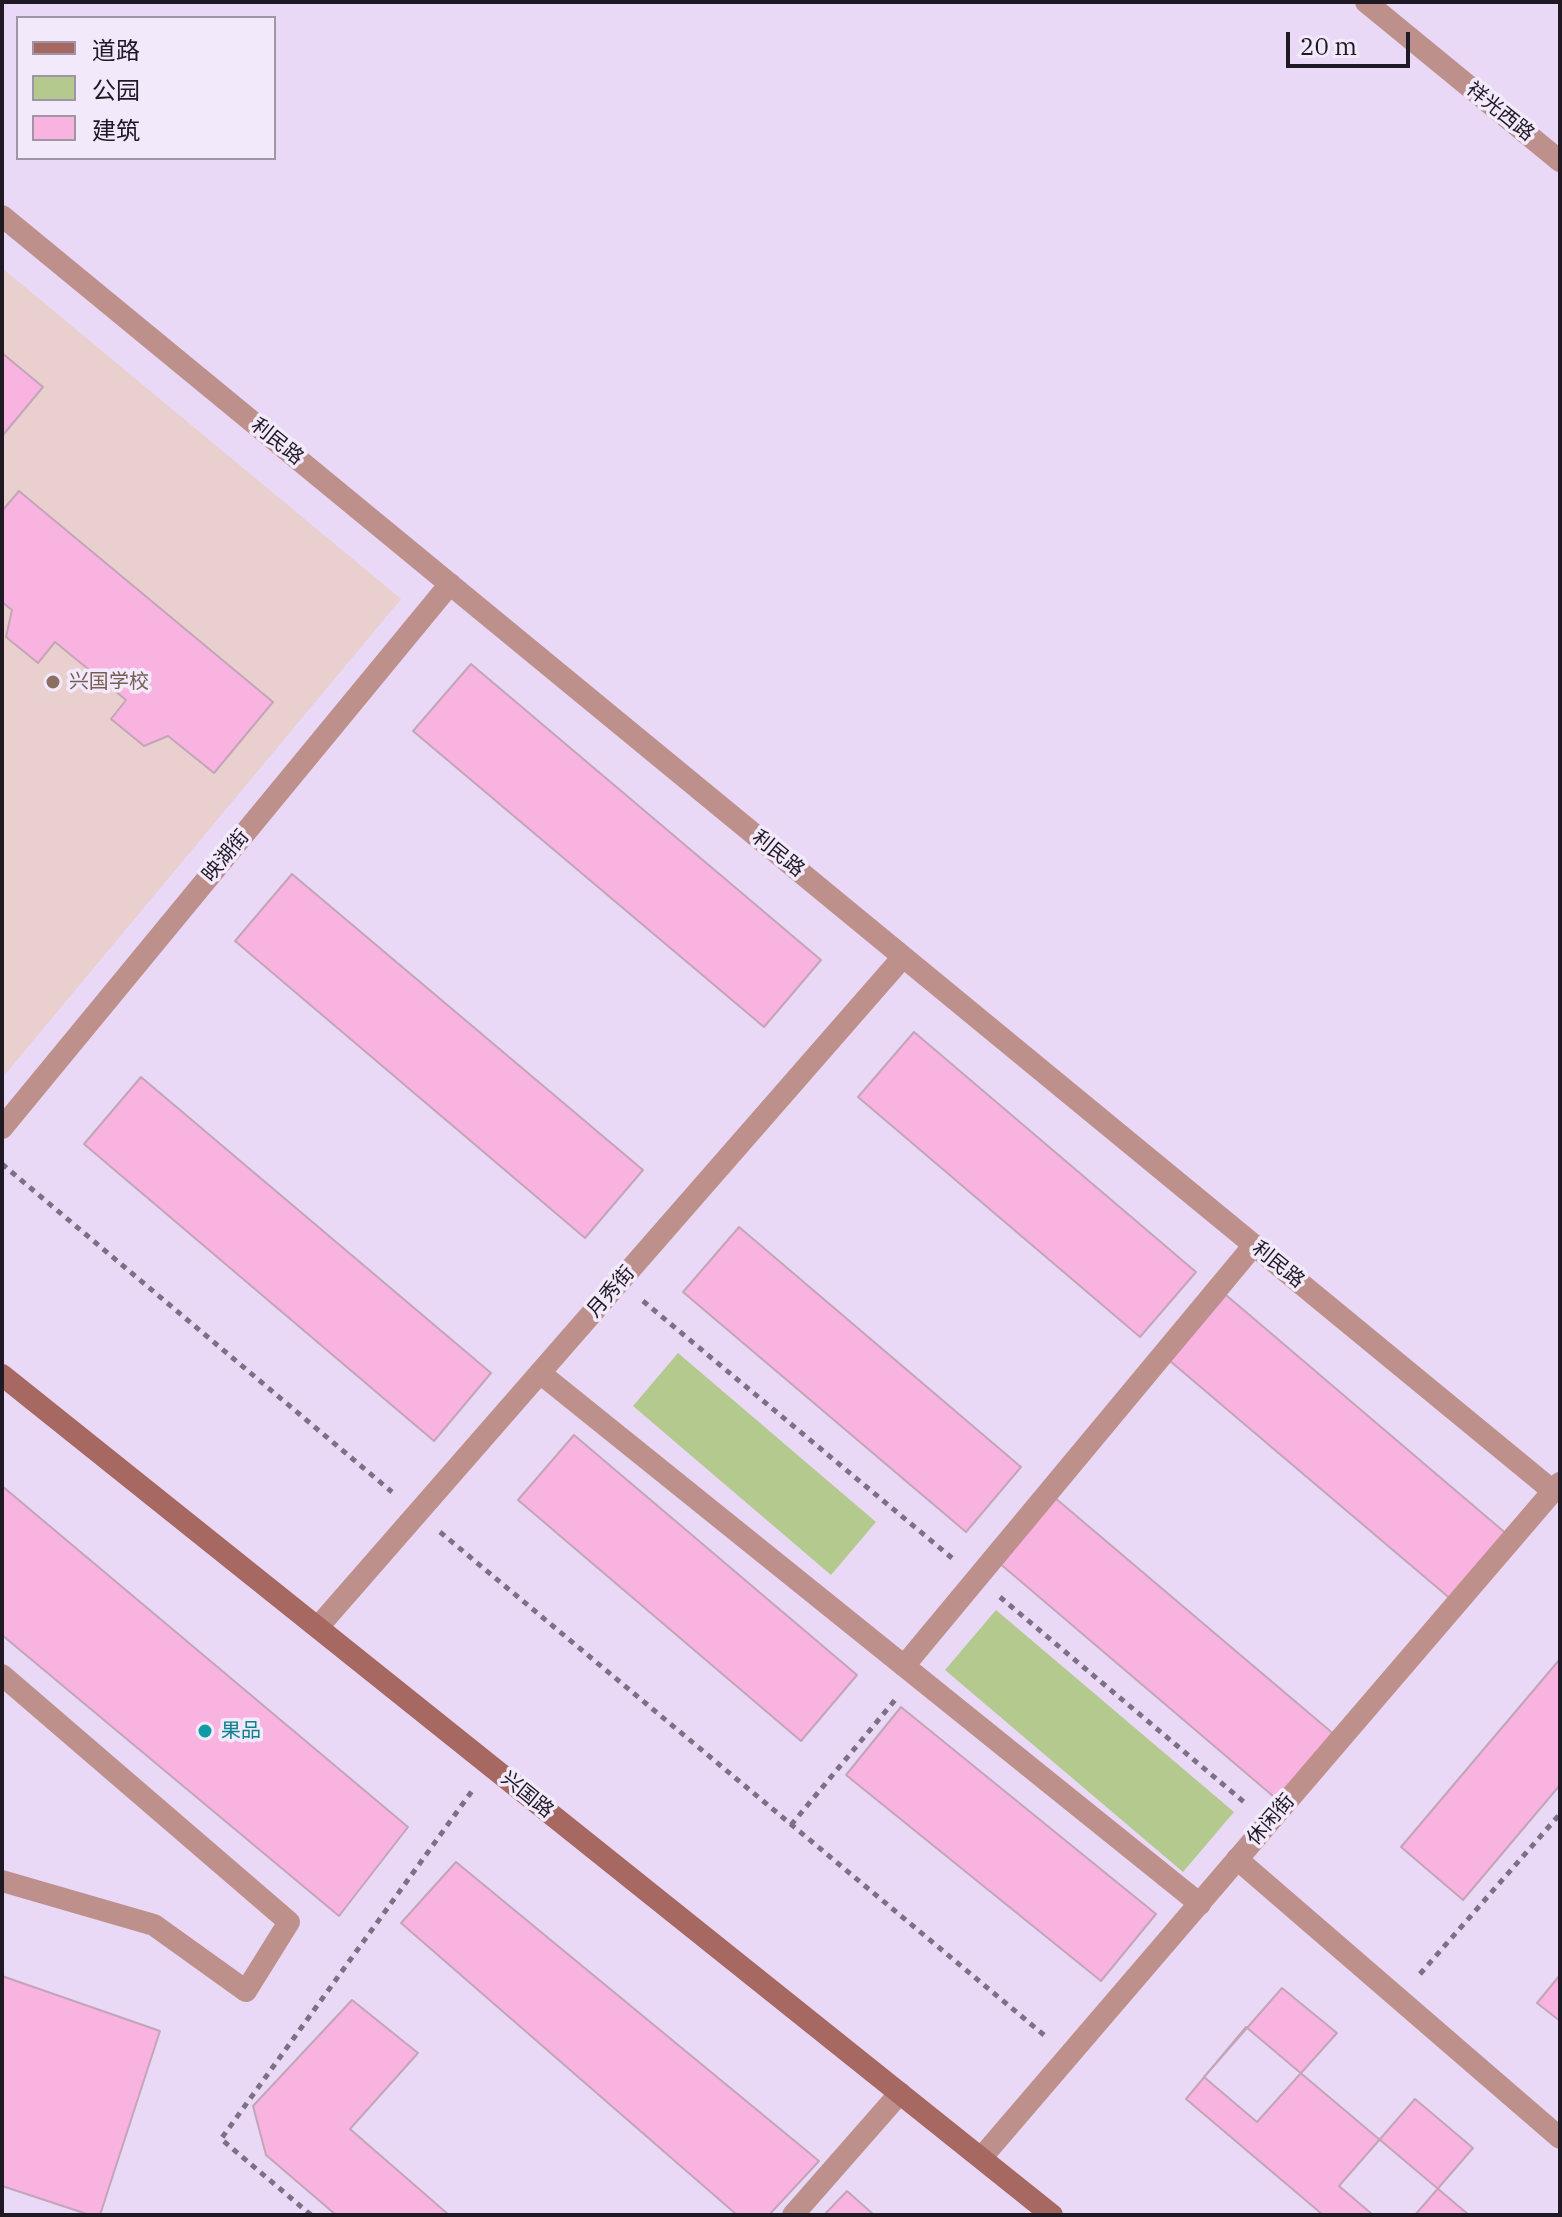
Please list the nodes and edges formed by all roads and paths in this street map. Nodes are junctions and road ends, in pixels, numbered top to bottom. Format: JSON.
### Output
{"nodes":[{"id":1,"x":1366,"y":2,"type":"edge"},
{"id":2,"x":1560,"y":161,"type":"edge"},
{"id":3,"x":2,"y":216,"type":"edge"},
{"id":4,"x":450,"y":584,"type":"junction"},
{"id":5,"x":903,"y":957,"type":"junction"},
{"id":6,"x":2,"y":1128,"type":"edge"},
{"id":7,"x":2,"y":1164,"type":"edge"},
{"id":8,"x":1254,"y":1245,"type":"junction"},
{"id":9,"x":620,"y":1282,"type":"junction"},
{"id":10,"x":540,"y":1373,"type":"junction"},
{"id":11,"x":2,"y":1375,"type":"edge"},
{"id":12,"x":1557,"y":1487,"type":"edge"},
{"id":13,"x":418,"y":1513,"type":"junction"},
{"id":14,"x":977,"y":1578,"type":"junction"},
{"id":15,"x":318,"y":1627,"type":"junction"},
{"id":16,"x":910,"y":1670,"type":"junction"},
{"id":17,"x":2,"y":1675,"type":"edge"},
{"id":18,"x":490,"y":1765,"type":"junction"},
{"id":19,"x":1560,"y":1814,"type":"edge"},
{"id":20,"x":1269,"y":1823,"type":"junction"},
{"id":21,"x":791,"y":1825,"type":"junction"},
{"id":22,"x":1237,"y":1859,"type":"junction"},
{"id":23,"x":2,"y":1881,"type":"edge"},
{"id":24,"x":1200,"y":1904,"type":"junction"},
{"id":25,"x":1398,"y":1999,"type":"junction"},
{"id":26,"x":1069,"y":2056,"type":"junction"},
{"id":27,"x":900,"y":2093,"type":"junction"},
{"id":28,"x":1560,"y":2138,"type":"edge"},
{"id":29,"x":982,"y":2157,"type":"junction"},
{"id":30,"x":311,"y":2215,"type":"edge"},
{"id":31,"x":793,"y":2215,"type":"edge"},
{"id":32,"x":1052,"y":2215,"type":"edge"}],
"edges":[{"from":1,"to":2,"type":"street","name":"祥光西路"},
{"from":3,"to":4,"type":"street","name":"利民路"},
{"from":4,"to":5,"type":"street","name":"利民路"},
{"from":4,"to":6,"type":"street","name":"映湖街"},
{"from":5,"to":8,"type":"street","name":"利民路"},
{"from":5,"to":9,"type":"street","name":"月秀街"},
{"from":7,"to":13,"type":"path"},
{"from":8,"to":12,"type":"street","name":"利民路"},
{"from":8,"to":14,"type":"street"},
{"from":9,"to":10,"type":"street","name":"月秀街"},
{"from":9,"to":14,"type":"path"},
{"from":10,"to":13,"type":"street","name":"月秀街"},
{"from":10,"to":16,"type":"street"},
{"from":11,"to":15,"type":"main road","name":"兴国路"},
{"from":12,"to":20,"type":"street","name":"休闲街"},
{"from":13,"to":15,"type":"street","name":"月秀街"},
{"from":13,"to":21,"type":"path"},
{"from":14,"to":16,"type":"street"},
{"from":14,"to":20,"type":"path"},
{"from":15,"to":18,"type":"main road","name":"兴国路"},
{"from":16,"to":21,"type":"path"},
{"from":16,"to":24,"type":"street"},
{"from":17,"to":23,"type":"street"},
{"from":18,"to":27,"type":"main road","name":"兴国路"},
{"from":18,"to":30,"type":"path"},
{"from":19,"to":25,"type":"path"},
{"from":20,"to":22,"type":"street","name":"休闲街"},
{"from":21,"to":26,"type":"path"},
{"from":22,"to":24,"type":"street","name":"休闲街"},
{"from":22,"to":25,"type":"street"},
{"from":24,"to":26,"type":"street","name":"休闲街"},
{"from":25,"to":28,"type":"street"},
{"from":26,"to":29,"type":"street","name":"休闲街"},
{"from":27,"to":29,"type":"main road","name":"兴国路"},
{"from":27,"to":31,"type":"street"},
{"from":29,"to":32,"type":"main road","name":"兴国路"}]}
